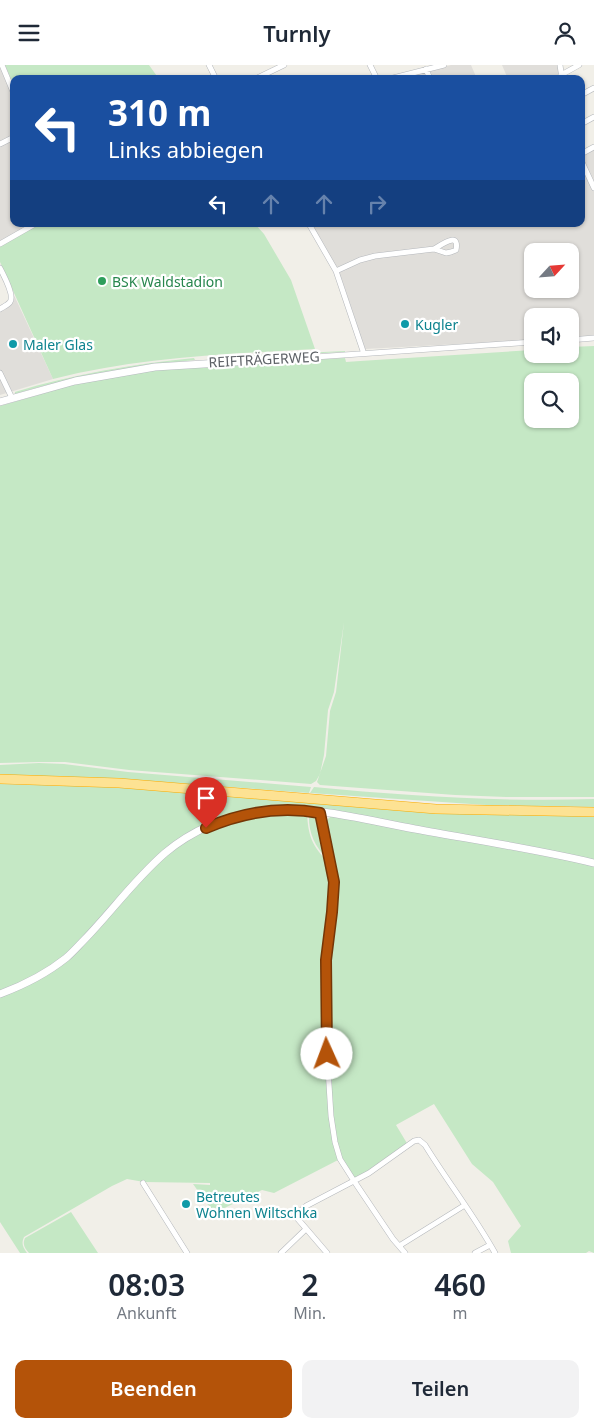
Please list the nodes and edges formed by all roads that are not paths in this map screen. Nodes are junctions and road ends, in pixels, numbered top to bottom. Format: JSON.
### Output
{"nodes":[{"id":1,"x":2,"y":65,"type":"edge"},
{"id":2,"x":284,"y":65,"type":"edge"},
{"id":3,"x":444,"y":65,"type":"edge"},
{"id":4,"x":579,"y":65,"type":"edge"},
{"id":5,"x":426,"y":69,"type":"junction"},
{"id":6,"x":263,"y":75,"type":"edge"},
{"id":7,"x":404,"y":75,"type":"edge"},
{"id":8,"x":428,"y":75,"type":"edge"},
{"id":9,"x":564,"y":75,"type":"edge"},
{"id":10,"x":10,"y":84,"type":"edge"},
{"id":11,"x":585,"y":169,"type":"edge"},
{"id":12,"x":594,"y":188,"type":"edge"},
{"id":13,"x":30,"y":227,"type":"edge"},
{"id":14,"x":311,"y":227,"type":"edge"},
{"id":15,"x":0,"y":244,"type":"edge"},
{"id":16,"x":434,"y":249,"type":"dead end"},
{"id":17,"x":0,"y":267,"type":"edge"},
{"id":18,"x":336,"y":271,"type":"junction"},
{"id":19,"x":0,"y":309,"type":"edge"},
{"id":20,"x":594,"y":338,"type":"edge"},
{"id":21,"x":579,"y":339,"type":"edge"},
{"id":22,"x":524,"y":344,"type":"edge"},
{"id":23,"x":364,"y":354,"type":"junction"},
{"id":24,"x":314,"y":357,"type":"joint"},
{"id":25,"x":0,"y":373,"type":"edge"},
{"id":26,"x":12,"y":399,"type":"junction"},
{"id":27,"x":0,"y":402,"type":"edge"},
{"id":28,"x":0,"y":779,"type":"edge"},
{"id":29,"x":594,"y":812,"type":"edge"},
{"id":30,"x":320,"y":813,"type":"junction"},
{"id":31,"x":594,"y":863,"type":"edge"},
{"id":32,"x":0,"y":994,"type":"edge"},
{"id":33,"x":354,"y":1181,"type":"junction"},
{"id":34,"x":143,"y":1183,"type":"dead end"},
{"id":35,"x":464,"y":1205,"type":"junction"},
{"id":36,"x":306,"y":1229,"type":"junction"},
{"id":37,"x":490,"y":1245,"type":"junction"},
{"id":38,"x":400,"y":1246,"type":"junction"},
{"id":39,"x":187,"y":1253,"type":"edge"},
{"id":40,"x":281,"y":1253,"type":"edge"},
{"id":41,"x":327,"y":1253,"type":"edge"},
{"id":42,"x":405,"y":1253,"type":"edge"},
{"id":43,"x":475,"y":1253,"type":"edge"},
{"id":44,"x":494,"y":1253,"type":"edge"}],
"edges":[{"from":1,"to":10,"type":"street"},
{"from":2,"to":6,"type":"street"},
{"from":3,"to":5,"type":"street"},
{"from":4,"to":9,"type":"street"},
{"from":5,"to":7,"type":"street"},
{"from":5,"to":8,"type":"street"},
{"from":11,"to":12,"type":"street"},
{"from":13,"to":15,"type":"street"},
{"from":14,"to":18,"type":"street"},
{"from":16,"to":18,"type":"street"},
{"from":17,"to":19,"type":"street"},
{"from":18,"to":23,"type":"street"},
{"from":20,"to":21,"type":"street"},
{"from":22,"to":23,"type":"street","name":"REIFTRÄGERWEG"},
{"from":23,"to":24,"type":"street","name":"REIFTRÄGERWEG"},
{"from":24,"to":26,"type":"main road","name":"REIFTRÄGERWEG"},
{"from":25,"to":26,"type":"street"},
{"from":26,"to":27,"type":"main road","name":"REIFTRÄGERWEG"},
{"from":28,"to":29,"type":"highway"},
{"from":30,"to":31,"type":"main road"},
{"from":30,"to":32,"type":"main road"},
{"from":30,"to":33,"type":"street"},
{"from":33,"to":35,"type":"street"},
{"from":33,"to":36,"type":"street"},
{"from":33,"to":38,"type":"street"},
{"from":34,"to":39,"type":"street"},
{"from":35,"to":37,"type":"street"},
{"from":35,"to":38,"type":"street"},
{"from":36,"to":40,"type":"street"},
{"from":36,"to":41,"type":"street"},
{"from":37,"to":43,"type":"street"},
{"from":37,"to":44,"type":"street"},
{"from":38,"to":42,"type":"street"}]}
